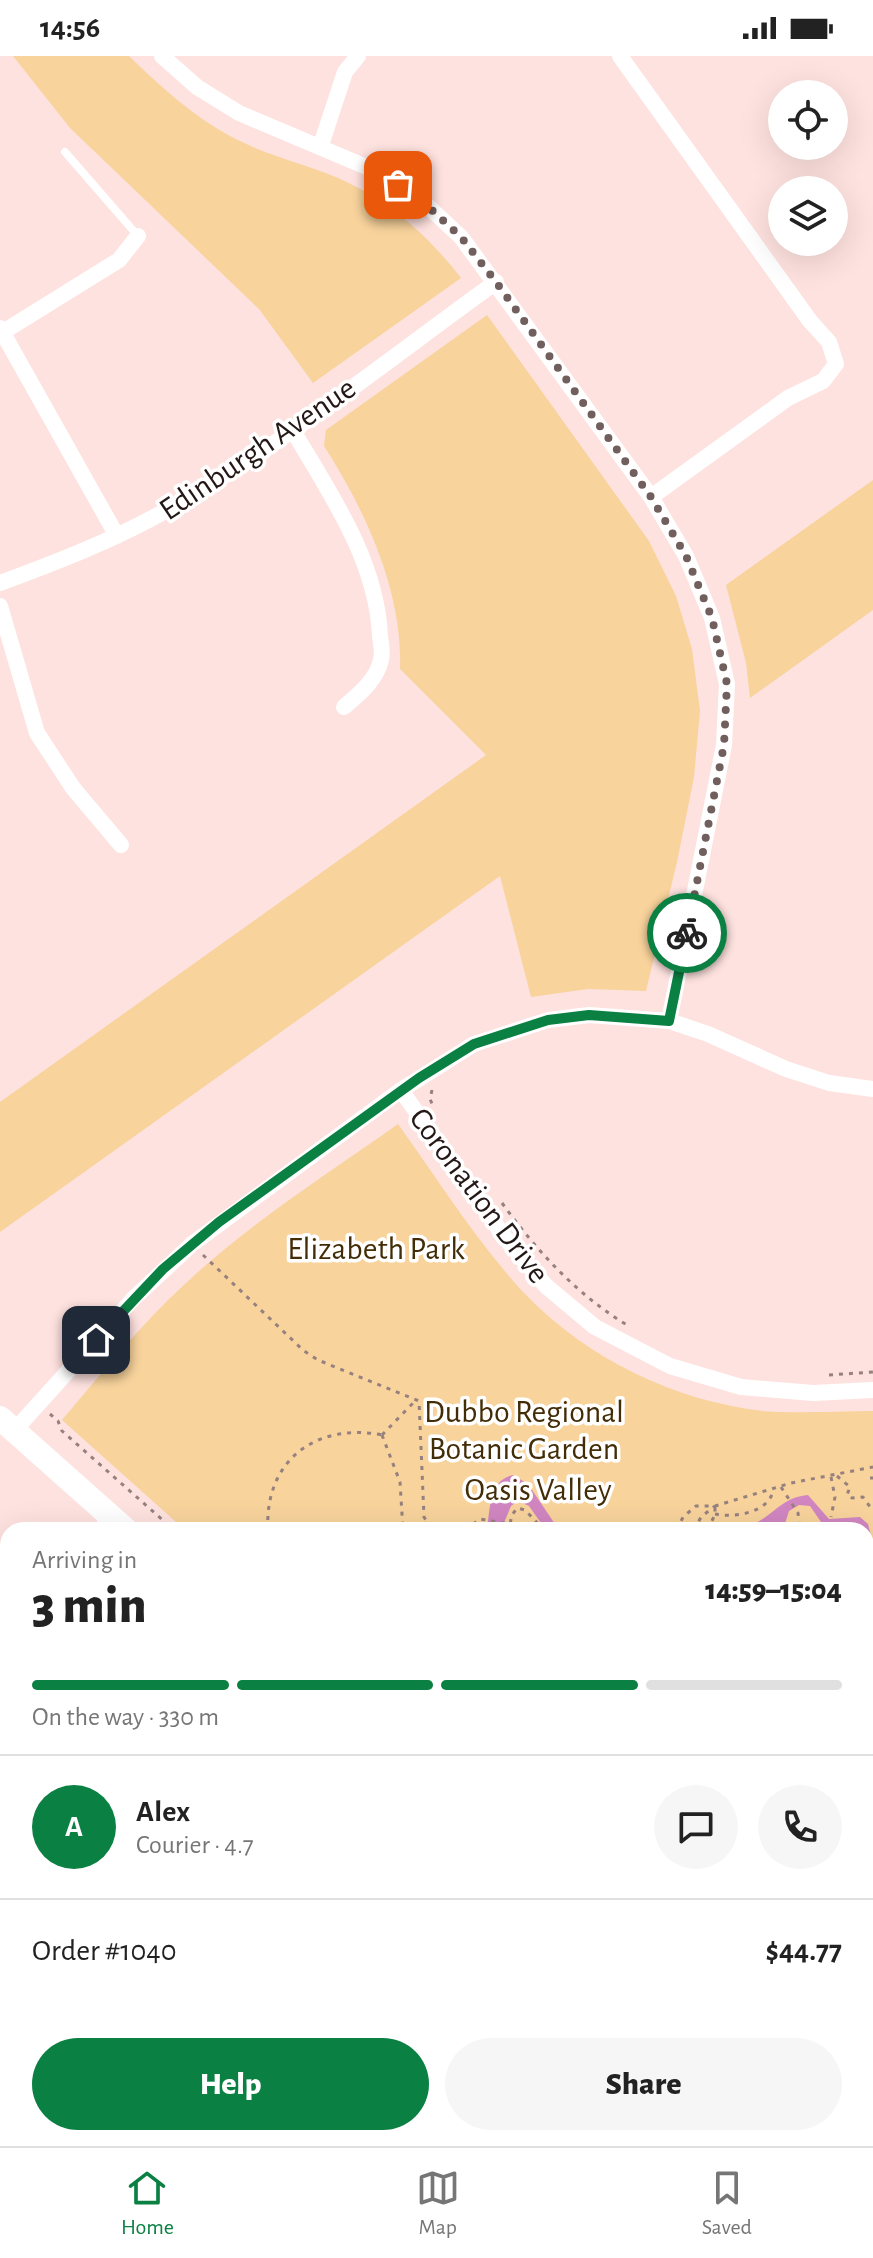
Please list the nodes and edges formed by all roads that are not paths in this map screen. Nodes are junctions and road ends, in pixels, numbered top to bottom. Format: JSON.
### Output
{"nodes":[{"id":1,"x":162,"y":56,"type":"edge"},
{"id":2,"x":358,"y":56,"type":"edge"},
{"id":3,"x":620,"y":56,"type":"edge"},
{"id":4,"x":321,"y":145,"type":"junction"},
{"id":5,"x":65,"y":152,"type":"dead end"},
{"id":6,"x":138,"y":236,"type":"joint"},
{"id":7,"x":496,"y":282,"type":"junction"},
{"id":8,"x":2,"y":330,"type":"edge"},
{"id":9,"x":292,"y":429,"type":"junction"},
{"id":10,"x":651,"y":497,"type":"junction"},
{"id":11,"x":117,"y":536,"type":"junction"},
{"id":12,"x":0,"y":583,"type":"edge"},
{"id":13,"x":0,"y":606,"type":"edge"},
{"id":14,"x":344,"y":707,"type":"dead end"},
{"id":15,"x":121,"y":845,"type":"dead end"},
{"id":16,"x":669,"y":1021,"type":"junction"},
{"id":17,"x":873,"y":1089,"type":"edge"},
{"id":18,"x":401,"y":1090,"type":"junction"},
{"id":19,"x":873,"y":1390,"type":"edge"},
{"id":20,"x":7,"y":1424,"type":"edge"},
{"id":21,"x":109,"y":1522,"type":"edge"}],
"edges":[{"from":1,"to":4,"type":"street"},
{"from":2,"to":4,"type":"street"},
{"from":3,"to":10,"type":"street"},
{"from":4,"to":7,"type":"street"},
{"from":5,"to":6,"type":"lane"},
{"from":6,"to":8,"type":"street"},
{"from":7,"to":9,"type":"street","name":"Edinburgh Avenue"},
{"from":7,"to":10,"type":"street"},
{"from":8,"to":11,"type":"street"},
{"from":9,"to":11,"type":"street","name":"Edinburgh Avenue"},
{"from":9,"to":14,"type":"street"},
{"from":10,"to":16,"type":"street"},
{"from":11,"to":12,"type":"street","name":"Edinburgh Avenue"},
{"from":13,"to":15,"type":"street"},
{"from":16,"to":17,"type":"street"},
{"from":16,"to":18,"type":"street"},
{"from":18,"to":19,"type":"street","name":"Coronation Drive"},
{"from":18,"to":20,"type":"street"},
{"from":20,"to":21,"type":"street"}]}
